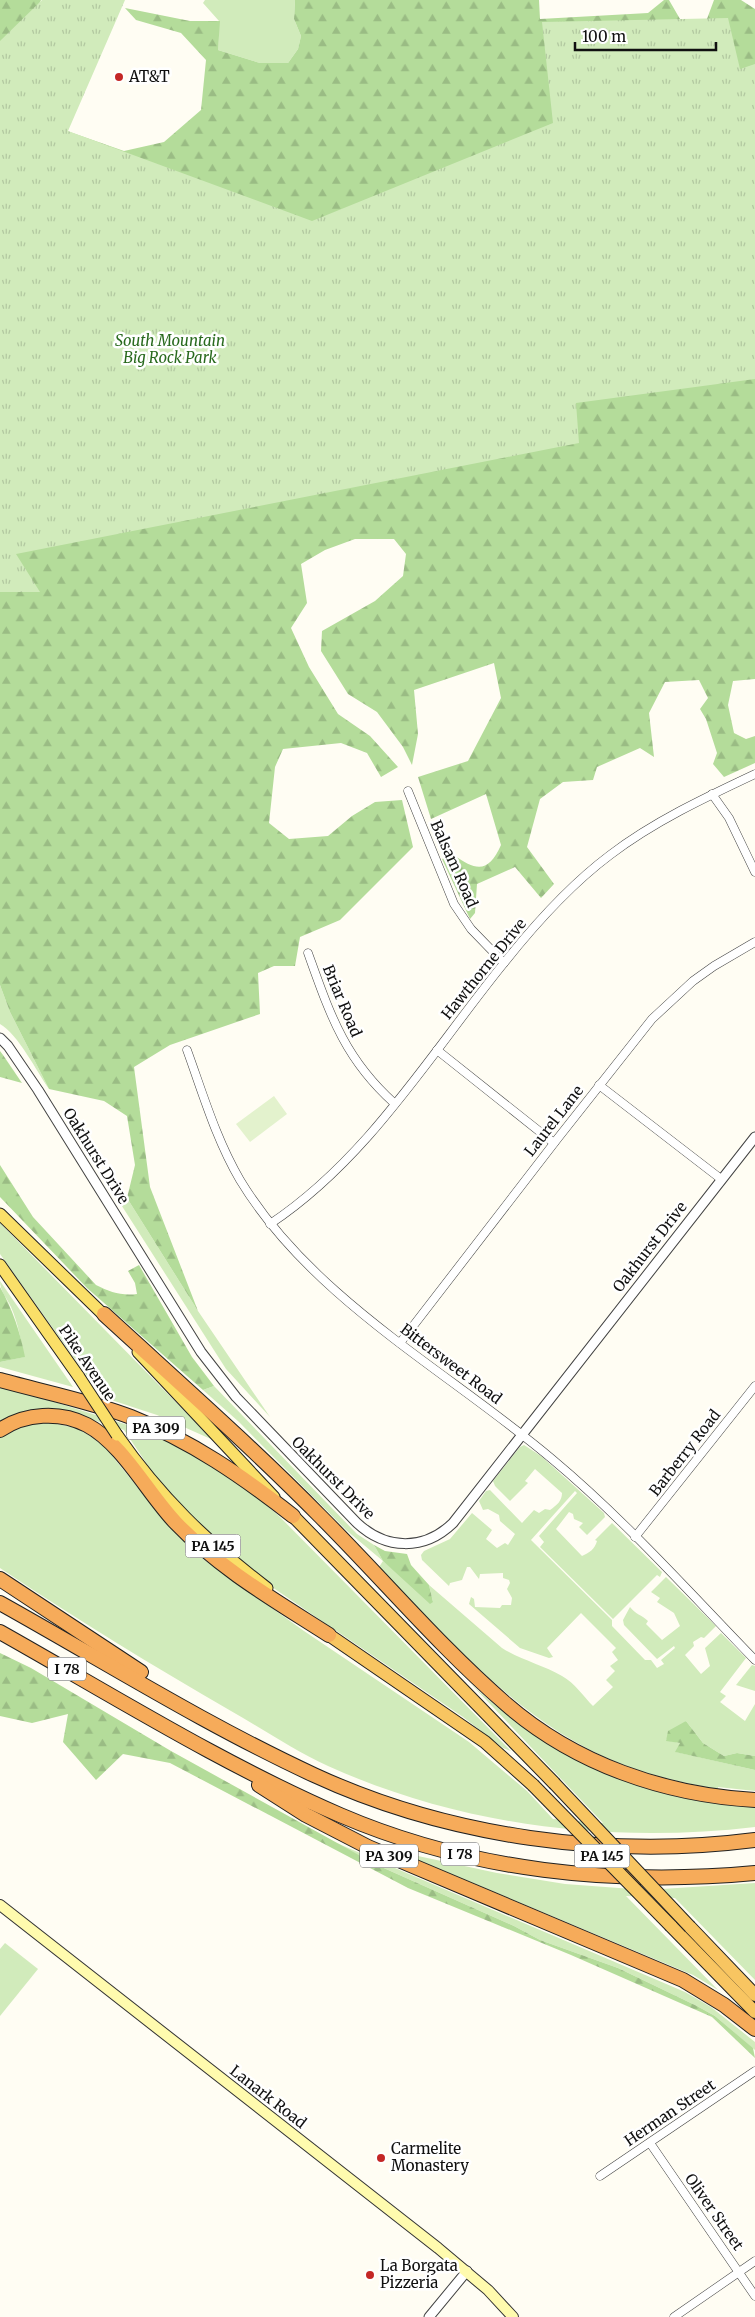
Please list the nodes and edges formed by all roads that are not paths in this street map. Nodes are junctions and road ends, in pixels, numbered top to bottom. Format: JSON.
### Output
{"nodes":[{"id":1,"x":755,"y":774,"type":"edge"},
{"id":2,"x":408,"y":792,"type":"dead end"},
{"id":3,"x":712,"y":794,"type":"junction"},
{"id":4,"x":755,"y":872,"type":"edge"},
{"id":5,"x":755,"y":942,"type":"edge"},
{"id":6,"x":308,"y":953,"type":"dead end"},
{"id":7,"x":504,"y":962,"type":"junction"},
{"id":8,"x":0,"y":1038,"type":"edge"},
{"id":9,"x":187,"y":1050,"type":"dead end"},
{"id":10,"x":437,"y":1050,"type":"junction"},
{"id":11,"x":599,"y":1085,"type":"junction"},
{"id":12,"x":394,"y":1103,"type":"junction"},
{"id":13,"x":755,"y":1137,"type":"edge"},
{"id":14,"x":554,"y":1143,"type":"junction"},
{"id":15,"x":721,"y":1179,"type":"junction"},
{"id":16,"x":0,"y":1214,"type":"edge"},
{"id":17,"x":270,"y":1224,"type":"junction"},
{"id":18,"x":0,"y":1265,"type":"edge"},
{"id":19,"x":104,"y":1314,"type":"junction"},
{"id":20,"x":400,"y":1343,"type":"junction"},
{"id":21,"x":0,"y":1380,"type":"edge"},
{"id":22,"x":755,"y":1386,"type":"edge"},
{"id":23,"x":0,"y":1430,"type":"edge"},
{"id":24,"x":521,"y":1434,"type":"junction"},
{"id":25,"x":293,"y":1516,"type":"junction"},
{"id":26,"x":636,"y":1537,"type":"junction"},
{"id":27,"x":0,"y":1579,"type":"edge"},
{"id":28,"x":0,"y":1602,"type":"edge"},
{"id":29,"x":0,"y":1632,"type":"edge"},
{"id":30,"x":330,"y":1635,"type":"junction"},
{"id":31,"x":755,"y":1660,"type":"edge"},
{"id":32,"x":188,"y":1738,"type":"junction"},
{"id":33,"x":242,"y":1739,"type":"junction"},
{"id":34,"x":755,"y":1800,"type":"edge"},
{"id":35,"x":755,"y":1840,"type":"edge"},
{"id":36,"x":755,"y":1873,"type":"edge"},
{"id":37,"x":0,"y":1906,"type":"edge"},
{"id":38,"x":755,"y":1994,"type":"edge"},
{"id":39,"x":755,"y":2012,"type":"edge"},
{"id":40,"x":755,"y":2029,"type":"edge"},
{"id":41,"x":755,"y":2071,"type":"edge"},
{"id":42,"x":650,"y":2143,"type":"junction"},
{"id":43,"x":600,"y":2176,"type":"dead end"},
{"id":44,"x":755,"y":2261,"type":"edge"},
{"id":45,"x":467,"y":2271,"type":"junction"},
{"id":46,"x":739,"y":2272,"type":"junction"},
{"id":47,"x":755,"y":2296,"type":"edge"},
{"id":48,"x":429,"y":2317,"type":"edge"},
{"id":49,"x":513,"y":2317,"type":"edge"},
{"id":50,"x":674,"y":2317,"type":"edge"}],
"edges":[{"from":1,"to":3,"type":"street","name":"Hawthorne Drive"},
{"from":2,"to":7,"type":"street","name":"Balsam Road"},
{"from":3,"to":4,"type":"street"},
{"from":3,"to":7,"type":"street","name":"Hawthorne Drive"},
{"from":5,"to":11,"type":"street","name":"Laurel Lane"},
{"from":6,"to":12,"type":"street","name":"Briar Road"},
{"from":7,"to":10,"type":"street","name":"Hawthorne Drive"},
{"from":8,"to":24,"type":"street","name":"Oakhurst Drive"},
{"from":9,"to":17,"type":"street","name":"Bittersweet Road"},
{"from":10,"to":12,"type":"street","name":"Hawthorne Drive"},
{"from":10,"to":14,"type":"street"},
{"from":11,"to":14,"type":"street","name":"Laurel Lane"},
{"from":11,"to":15,"type":"street"},
{"from":12,"to":17,"type":"street","name":"Hawthorne Drive"},
{"from":13,"to":15,"type":"street","name":"Oakhurst Drive"},
{"from":14,"to":20,"type":"street","name":"Laurel Lane"},
{"from":15,"to":24,"type":"street","name":"Oakhurst Drive"},
{"from":16,"to":19,"type":"main road"},
{"from":17,"to":20,"type":"street","name":"Bittersweet Road"},
{"from":18,"to":30,"type":"main road","name":"Pike Avenue","number":"PA 145","bridge":true},
{"from":19,"to":25,"type":"main road"},
{"from":19,"to":34,"type":"highway"},
{"from":20,"to":24,"type":"street","name":"Bittersweet Road"},
{"from":21,"to":25,"type":"highway","number":"PA 309"},
{"from":22,"to":26,"type":"street","name":"Barberry Road"},
{"from":23,"to":30,"type":"highway"},
{"from":24,"to":26,"type":"street","name":"Bittersweet Road"},
{"from":25,"to":38,"type":"highway","number":"PA 309","bridge":true},
{"from":26,"to":31,"type":"street","name":"Bittersweet Road"},
{"from":27,"to":33,"type":"highway"},
{"from":28,"to":33,"type":"highway","number":"I 78"},
{"from":29,"to":32,"type":"highway","number":"I 78"},
{"from":30,"to":39,"type":"highway","number":"PA 145","bridge":true},
{"from":32,"to":36,"type":"highway","number":"I 78"},
{"from":32,"to":40,"type":"highway","number":"PA 309"},
{"from":33,"to":35,"type":"highway","number":"I 78"},
{"from":37,"to":45,"type":"main road","name":"Lanark Road"},
{"from":41,"to":42,"type":"street","name":"Herman Street"},
{"from":42,"to":43,"type":"street","name":"Herman Street"},
{"from":42,"to":46,"type":"street","name":"Oliver Street"},
{"from":44,"to":46,"type":"street"},
{"from":45,"to":48,"type":"street"},
{"from":45,"to":49,"type":"main road","name":"Lanark Road"},
{"from":46,"to":47,"type":"street","name":"Oliver Street"},
{"from":46,"to":50,"type":"street"}]}
